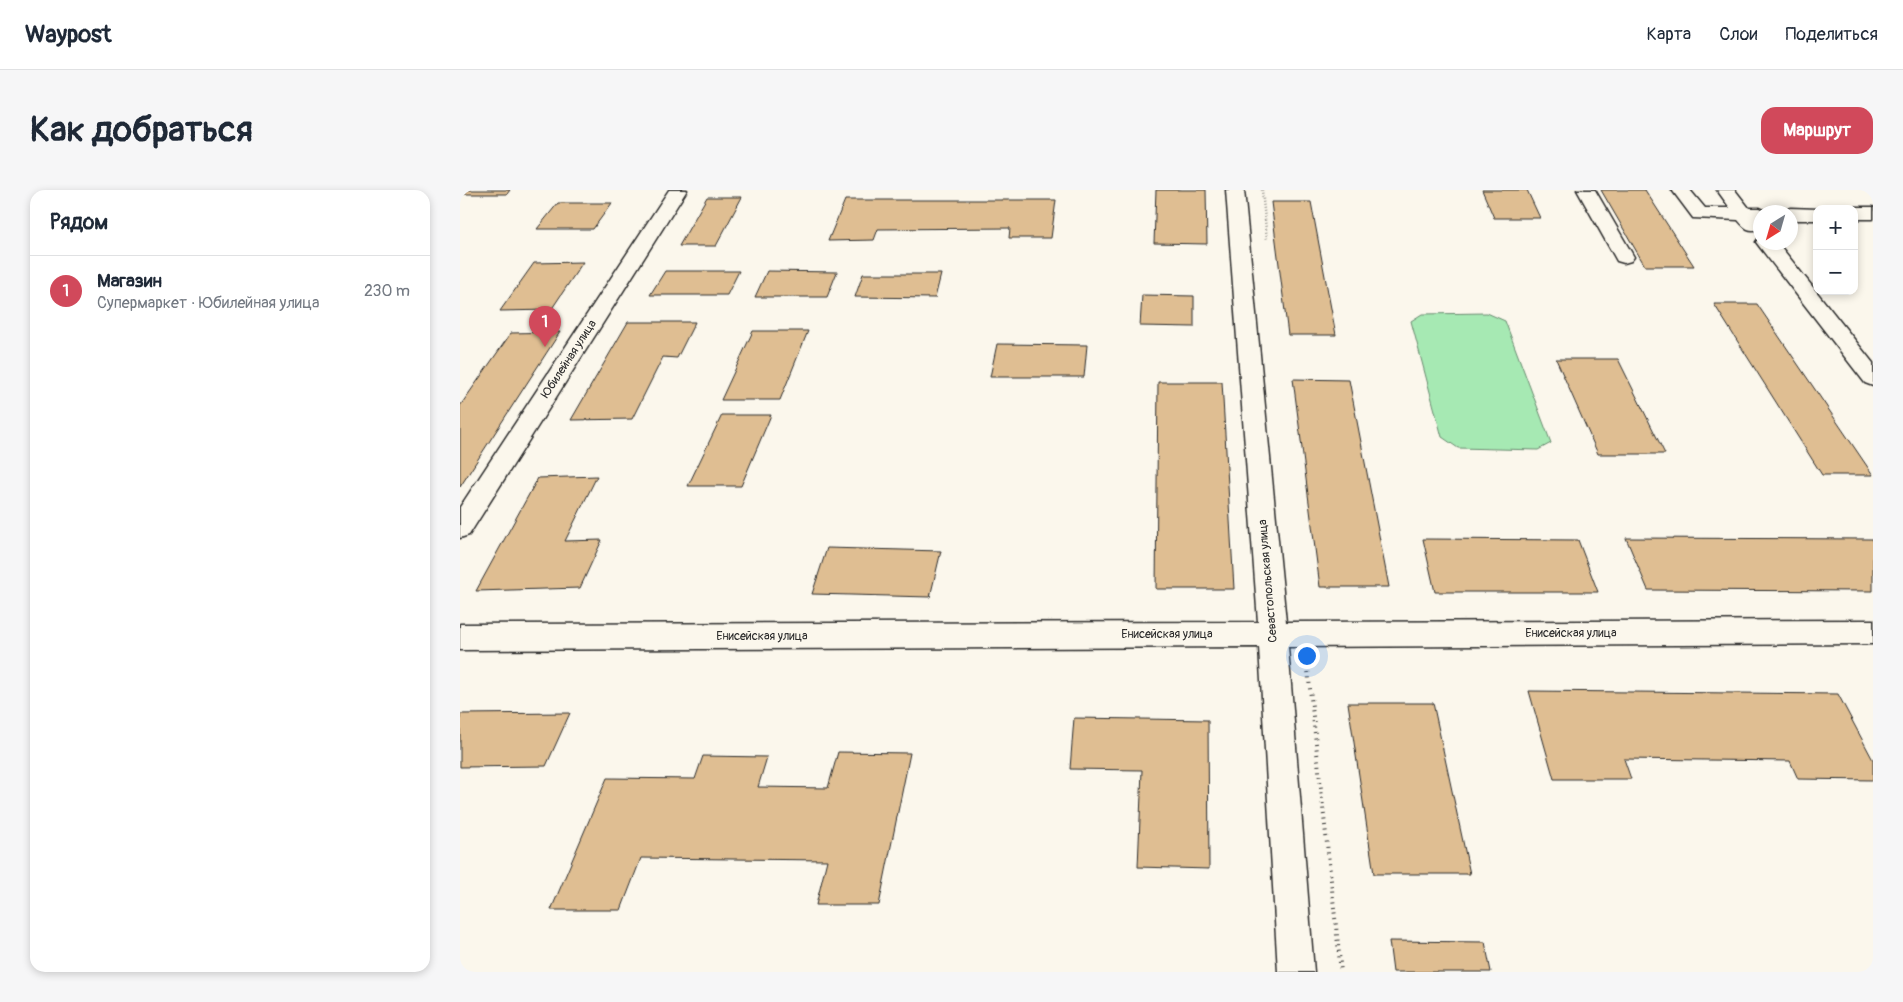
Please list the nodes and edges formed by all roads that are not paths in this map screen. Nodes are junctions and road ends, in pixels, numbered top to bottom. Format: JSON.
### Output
{"nodes":[{"id":1,"x":678,"y":190,"type":"edge"},
{"id":2,"x":1235,"y":190,"type":"edge"},
{"id":3,"x":1586,"y":190,"type":"edge"},
{"id":4,"x":1681,"y":190,"type":"edge"},
{"id":5,"x":1726,"y":190,"type":"edge"},
{"id":6,"x":1858,"y":213,"type":"edge"},
{"id":7,"x":1873,"y":213,"type":"edge"},
{"id":8,"x":1752,"y":214,"type":"edge"},
{"id":9,"x":1798,"y":214,"type":"edge"},
{"id":10,"x":1813,"y":214,"type":"edge"},
{"id":11,"x":1772,"y":250,"type":"edge"},
{"id":12,"x":1624,"y":257,"type":"dead end"},
{"id":13,"x":1873,"y":378,"type":"edge"},
{"id":14,"x":460,"y":528,"type":"edge"},
{"id":15,"x":1873,"y":632,"type":"edge"},
{"id":16,"x":1273,"y":634,"type":"junction"},
{"id":17,"x":460,"y":637,"type":"edge"},
{"id":18,"x":1296,"y":972,"type":"edge"}],
"edges":[{"from":1,"to":14,"type":"street","name":"Юбилейная улица"},
{"from":2,"to":16,"type":"street","name":"Севастопольская улица"},
{"from":3,"to":12,"type":"street"},
{"from":4,"to":8,"type":"street"},
{"from":5,"to":8,"type":"street"},
{"from":6,"to":7,"type":"street"},
{"from":9,"to":10,"type":"street"},
{"from":11,"to":13,"type":"street"},
{"from":15,"to":16,"type":"street","name":"Енисейская улица"},
{"from":16,"to":17,"type":"street","name":"Енисейская улица"},
{"from":16,"to":18,"type":"street","name":"Севастопольская улица"}]}
